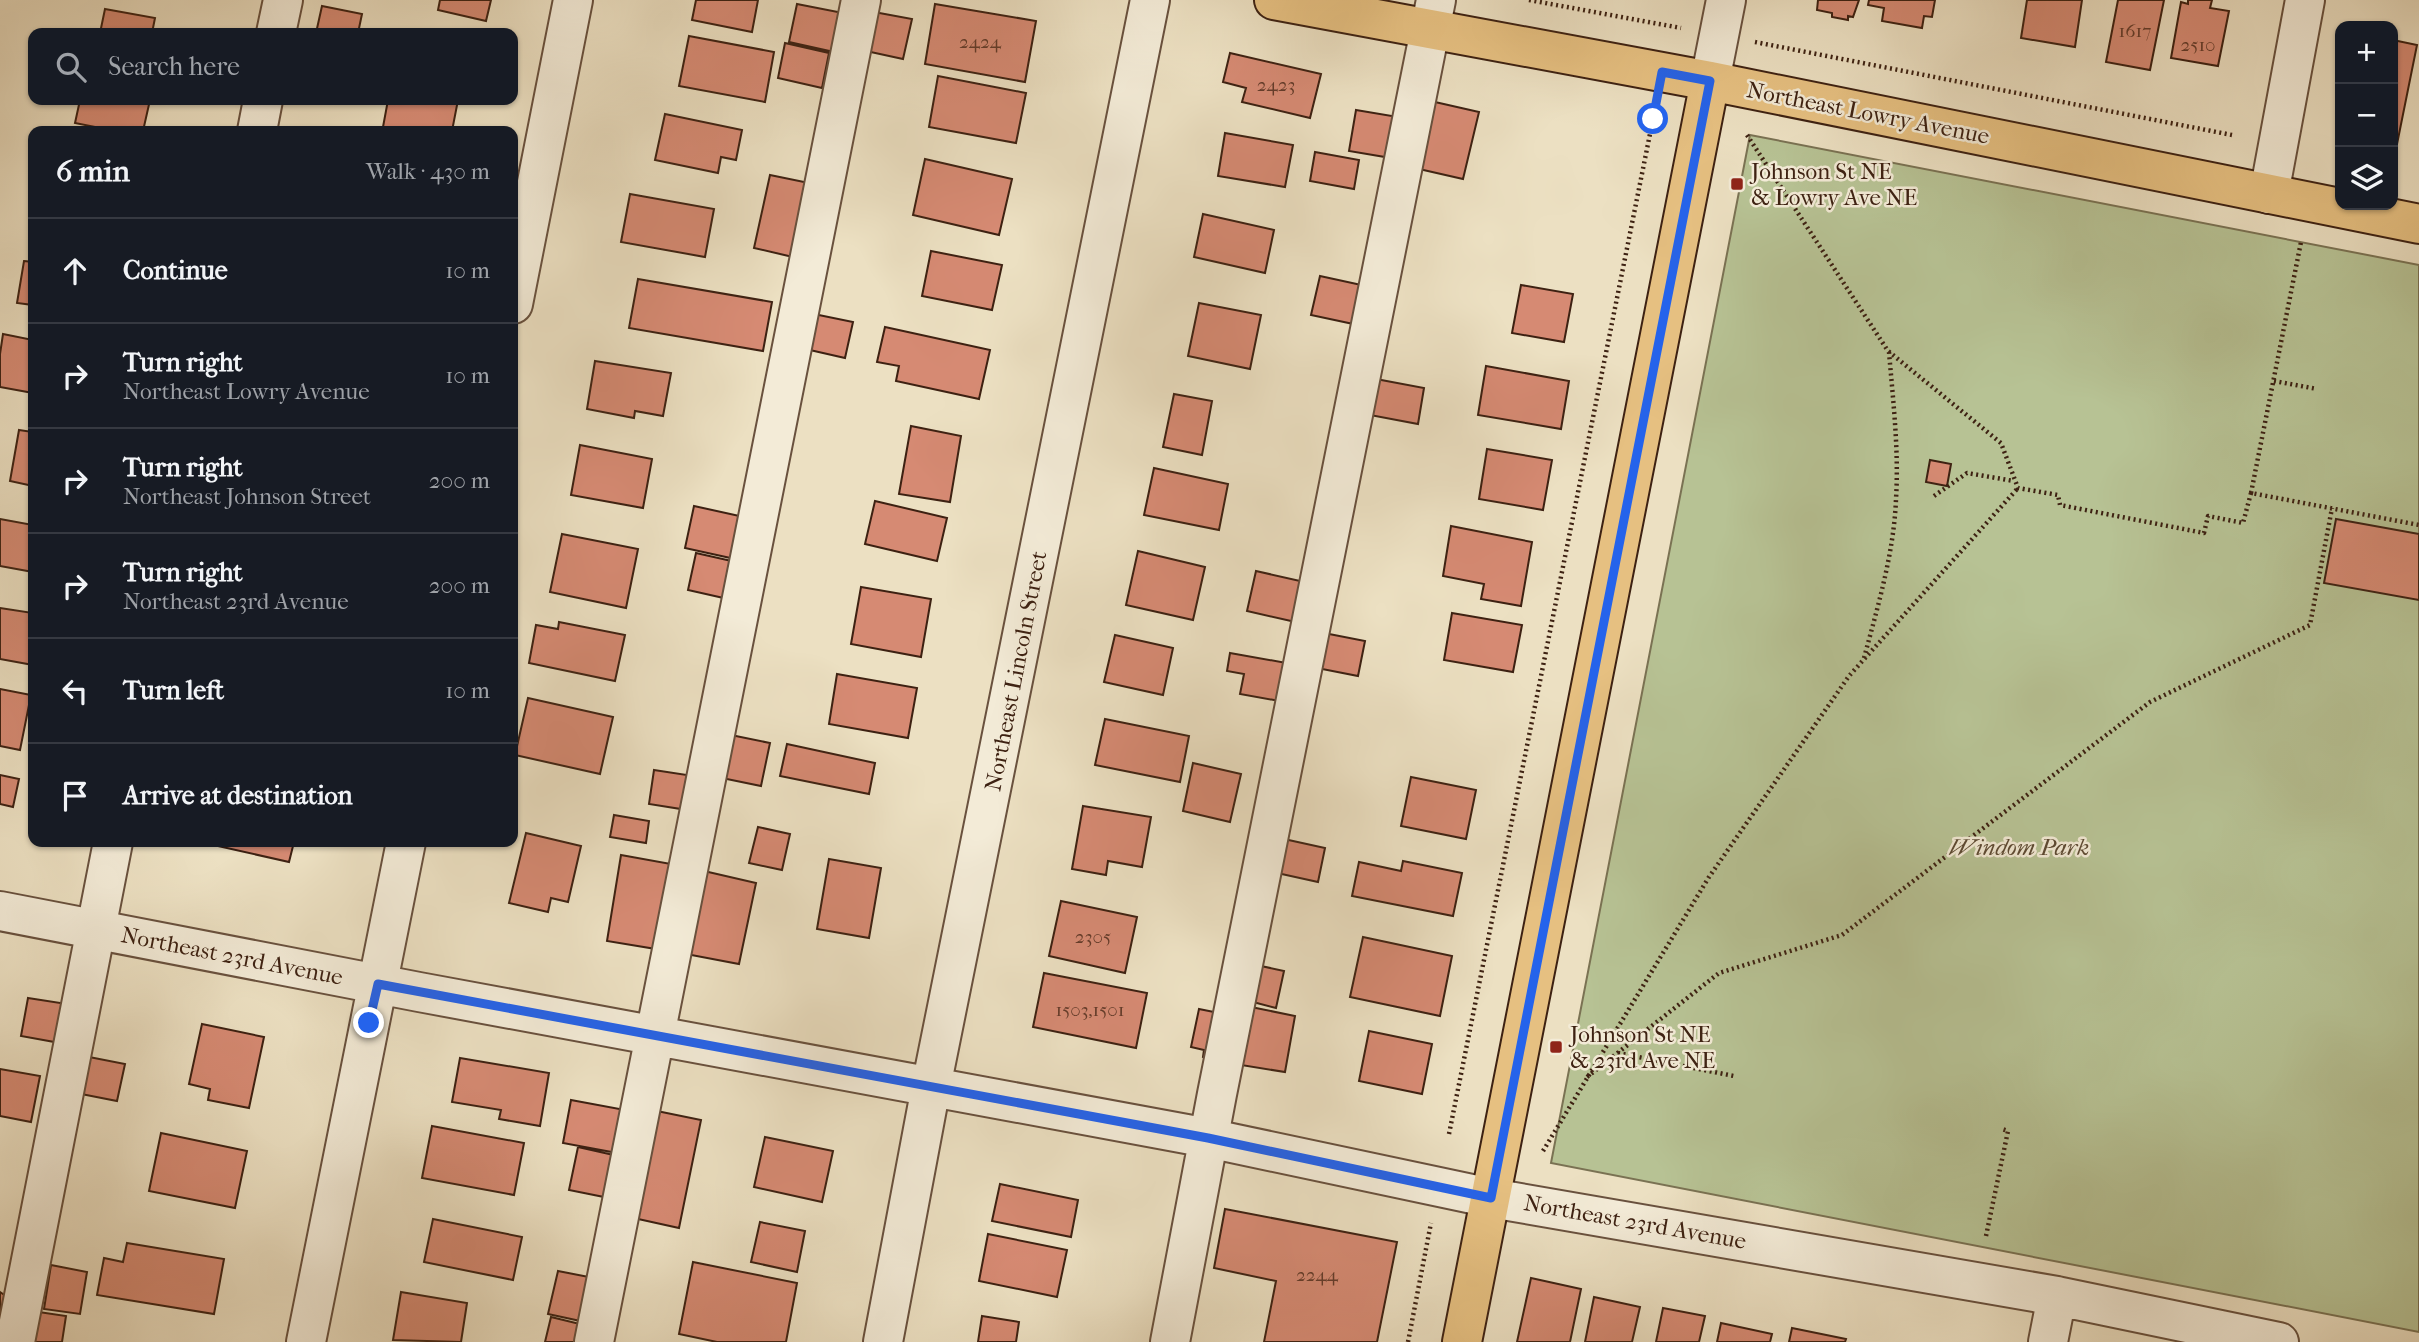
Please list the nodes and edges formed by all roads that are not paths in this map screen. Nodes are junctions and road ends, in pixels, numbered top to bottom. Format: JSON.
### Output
{"nodes":[{"id":1,"x":283,"y":0,"type":"edge"},
{"id":2,"x":573,"y":0,"type":"edge"},
{"id":3,"x":861,"y":0,"type":"edge"},
{"id":4,"x":1150,"y":0,"type":"edge"},
{"id":5,"x":1274,"y":0,"type":"edge"},
{"id":6,"x":2305,"y":0,"type":"edge"},
{"id":7,"x":1433,"y":14,"type":"edge"},
{"id":8,"x":1722,"y":18,"type":"edge"},
{"id":9,"x":277,"y":28,"type":"edge"},
{"id":10,"x":1710,"y":81,"type":"junction"},
{"id":11,"x":262,"y":105,"type":"edge"},
{"id":12,"x":258,"y":126,"type":"edge"},
{"id":13,"x":2269,"y":194,"type":"junction"},
{"id":14,"x":2419,"y":224,"type":"edge"},
{"id":15,"x":518,"y":279,"type":"edge"},
{"id":16,"x":112,"y":847,"type":"edge"},
{"id":17,"x":405,"y":847,"type":"edge"},
{"id":18,"x":0,"y":911,"type":"edge"},
{"id":19,"x":95,"y":929,"type":"junction"},
{"id":20,"x":378,"y":984,"type":"junction"},
{"id":21,"x":654,"y":1036,"type":"junction"},
{"id":22,"x":931,"y":1087,"type":"junction"},
{"id":23,"x":1208,"y":1138,"type":"junction"},
{"id":24,"x":1491,"y":1198,"type":"junction"},
{"id":25,"x":2057,"y":1296,"type":"junction"},
{"id":26,"x":15,"y":1342,"type":"edge"},
{"id":27,"x":306,"y":1342,"type":"edge"},
{"id":28,"x":594,"y":1342,"type":"edge"},
{"id":29,"x":883,"y":1342,"type":"edge"},
{"id":30,"x":1170,"y":1342,"type":"edge"},
{"id":31,"x":1462,"y":1342,"type":"edge"},
{"id":32,"x":2048,"y":1342,"type":"edge"},
{"id":33,"x":2280,"y":1342,"type":"edge"}],
"edges":[{"from":1,"to":9,"type":"street"},
{"from":2,"to":15,"type":"street"},
{"from":3,"to":21,"type":"street"},
{"from":4,"to":22,"type":"street","name":"Northeast Lincoln Street"},
{"from":5,"to":7,"type":"main road","name":"Northeast Lowry Avenue"},
{"from":6,"to":13,"type":"street"},
{"from":7,"to":10,"type":"main road","name":"Northeast Lowry Avenue"},
{"from":7,"to":23,"type":"street"},
{"from":8,"to":10,"type":"street"},
{"from":10,"to":13,"type":"main road","name":"Northeast Lowry Avenue"},
{"from":10,"to":24,"type":"main road"},
{"from":11,"to":12,"type":"street"},
{"from":13,"to":14,"type":"main road","name":"Northeast Lowry Avenue"},
{"from":16,"to":19,"type":"street"},
{"from":17,"to":20,"type":"street"},
{"from":18,"to":19,"type":"street","name":"Northeast 23rd Avenue"},
{"from":19,"to":20,"type":"street","name":"Northeast 23rd Avenue"},
{"from":19,"to":26,"type":"street"},
{"from":20,"to":21,"type":"street","name":"Northeast 23rd Avenue"},
{"from":20,"to":27,"type":"street"},
{"from":21,"to":22,"type":"street","name":"Northeast 23rd Avenue"},
{"from":21,"to":28,"type":"street"},
{"from":22,"to":23,"type":"street","name":"Northeast 23rd Avenue"},
{"from":22,"to":29,"type":"street","name":"Northeast Lincoln Street"},
{"from":23,"to":24,"type":"street","name":"Northeast 23rd Avenue"},
{"from":23,"to":30,"type":"street"},
{"from":24,"to":25,"type":"street","name":"Northeast 23rd Avenue"},
{"from":24,"to":31,"type":"main road"},
{"from":25,"to":32,"type":"street"},
{"from":25,"to":33,"type":"street","name":"Northeast 23rd Avenue"}]}
